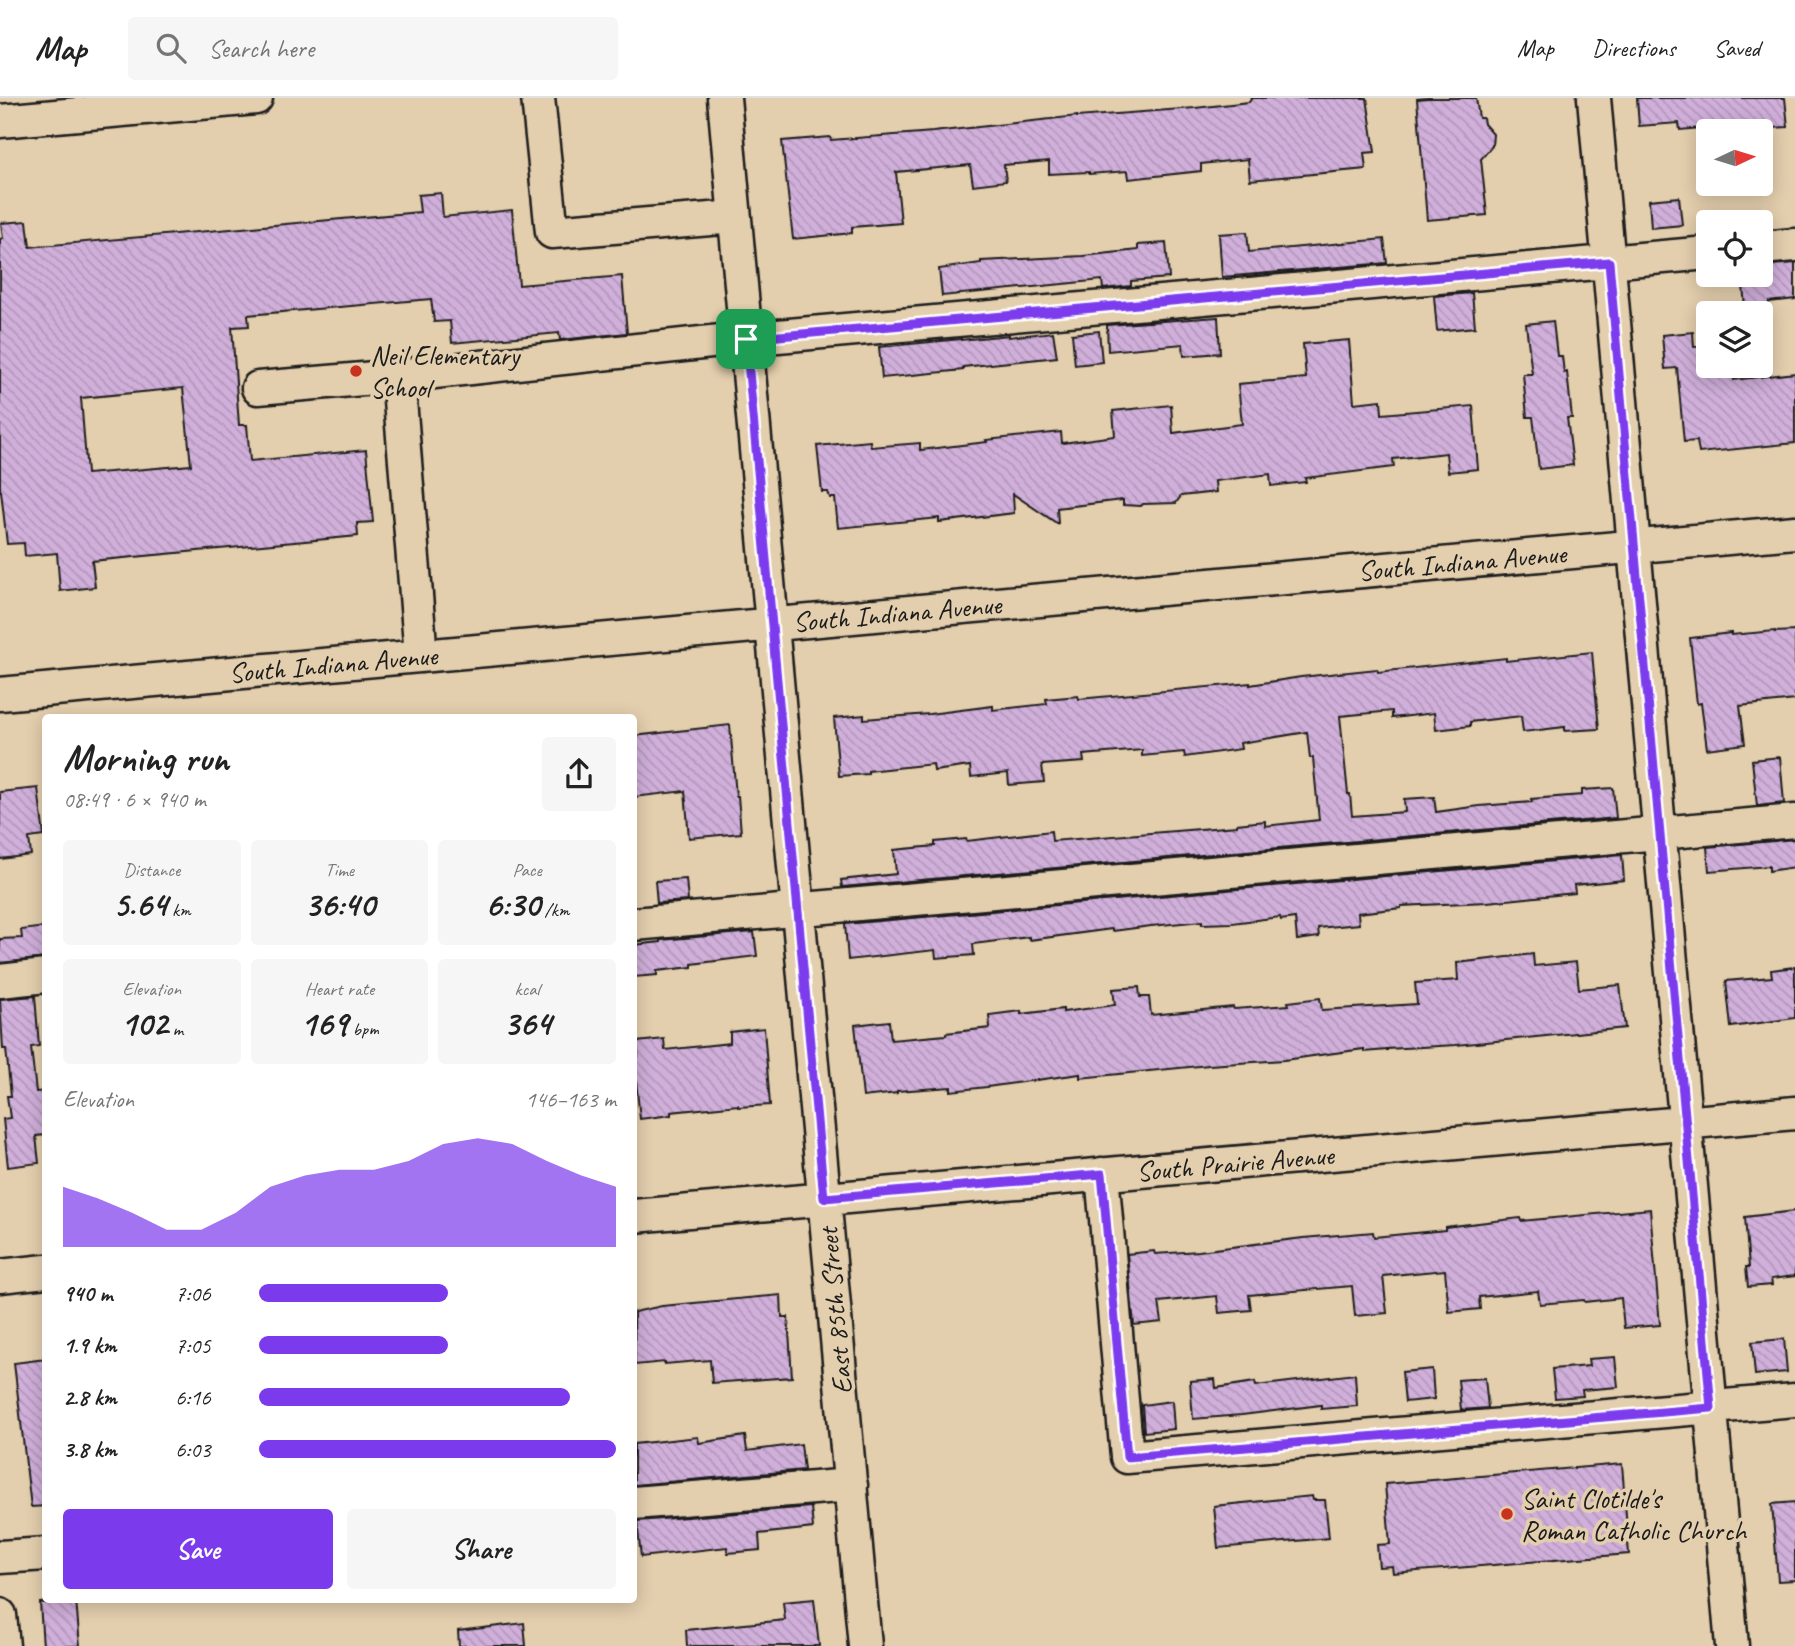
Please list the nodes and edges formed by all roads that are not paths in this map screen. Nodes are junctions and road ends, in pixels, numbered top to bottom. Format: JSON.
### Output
{"nodes":[{"id":1,"x":256,"y":98,"type":"edge"},
{"id":2,"x":538,"y":98,"type":"edge"},
{"id":3,"x":724,"y":98,"type":"edge"},
{"id":4,"x":1594,"y":98,"type":"edge"},
{"id":5,"x":0,"y":121,"type":"edge"},
{"id":6,"x":735,"y":217,"type":"junction"},
{"id":7,"x":1795,"y":245,"type":"edge"},
{"id":8,"x":1773,"y":247,"type":"edge"},
{"id":9,"x":1696,"y":254,"type":"edge"},
{"id":10,"x":1609,"y":262,"type":"junction"},
{"id":11,"x":746,"y":339,"type":"junction"},
{"id":12,"x":398,"y":376,"type":"junction"},
{"id":13,"x":258,"y":388,"type":"dead end"},
{"id":14,"x":1795,"y":532,"type":"edge"},
{"id":15,"x":1634,"y":547,"type":"junction"},
{"id":16,"x":772,"y":624,"type":"junction"},
{"id":17,"x":421,"y":656,"type":"junction"},
{"id":18,"x":0,"y":694,"type":"edge"},
{"id":19,"x":1795,"y":821,"type":"edge"},
{"id":20,"x":1660,"y":833,"type":"junction"},
{"id":21,"x":799,"y":909,"type":"junction"},
{"id":22,"x":637,"y":924,"type":"edge"},
{"id":23,"x":42,"y":976,"type":"edge"},
{"id":24,"x":0,"y":981,"type":"edge"},
{"id":25,"x":1795,"y":1113,"type":"edge"},
{"id":26,"x":1686,"y":1123,"type":"junction"},
{"id":27,"x":1102,"y":1174,"type":"junction"},
{"id":28,"x":824,"y":1198,"type":"junction"},
{"id":29,"x":637,"y":1216,"type":"edge"},
{"id":30,"x":42,"y":1271,"type":"edge"},
{"id":31,"x":0,"y":1276,"type":"edge"},
{"id":32,"x":1795,"y":1400,"type":"edge"},
{"id":33,"x":1711,"y":1408,"type":"junction"},
{"id":34,"x":850,"y":1485,"type":"junction"},
{"id":35,"x":637,"y":1503,"type":"edge"},
{"id":36,"x":42,"y":1554,"type":"edge"},
{"id":37,"x":0,"y":1557,"type":"edge"},
{"id":38,"x":0,"y":1615,"type":"edge"},
{"id":39,"x":3,"y":1646,"type":"edge"},
{"id":40,"x":865,"y":1646,"type":"edge"},
{"id":41,"x":1732,"y":1646,"type":"edge"}],
"edges":[{"from":1,"to":5,"type":"street"},
{"from":2,"to":6,"type":"street"},
{"from":3,"to":6,"type":"street","name":"East 85th Street"},
{"from":4,"to":10,"type":"street"},
{"from":6,"to":11,"type":"street","name":"East 85th Street"},
{"from":7,"to":8,"type":"street"},
{"from":9,"to":10,"type":"street"},
{"from":10,"to":11,"type":"street"},
{"from":10,"to":15,"type":"street"},
{"from":11,"to":12,"type":"street"},
{"from":11,"to":16,"type":"street","name":"East 85th Street"},
{"from":12,"to":13,"type":"street"},
{"from":12,"to":17,"type":"street"},
{"from":14,"to":15,"type":"street","name":"South Indiana Avenue"},
{"from":15,"to":16,"type":"street","name":"South Indiana Avenue"},
{"from":15,"to":20,"type":"street"},
{"from":16,"to":17,"type":"street","name":"South Indiana Avenue"},
{"from":16,"to":21,"type":"street","name":"East 85th Street"},
{"from":17,"to":18,"type":"street","name":"South Indiana Avenue"},
{"from":19,"to":20,"type":"street"},
{"from":20,"to":21,"type":"street"},
{"from":20,"to":26,"type":"street"},
{"from":21,"to":22,"type":"street"},
{"from":21,"to":28,"type":"street","name":"East 85th Street"},
{"from":23,"to":24,"type":"street"},
{"from":25,"to":26,"type":"street","name":"South Prairie Avenue"},
{"from":26,"to":27,"type":"street","name":"South Prairie Avenue"},
{"from":26,"to":33,"type":"street"},
{"from":27,"to":28,"type":"street","name":"South Prairie Avenue"},
{"from":27,"to":33,"type":"street"},
{"from":28,"to":29,"type":"street","name":"South Prairie Avenue"},
{"from":28,"to":34,"type":"street","name":"East 85th Street"},
{"from":30,"to":31,"type":"street"},
{"from":32,"to":33,"type":"street"},
{"from":33,"to":41,"type":"street"},
{"from":34,"to":35,"type":"street"},
{"from":34,"to":40,"type":"street","name":"East 85th Street"},
{"from":36,"to":37,"type":"street"},
{"from":38,"to":39,"type":"street"}]}
